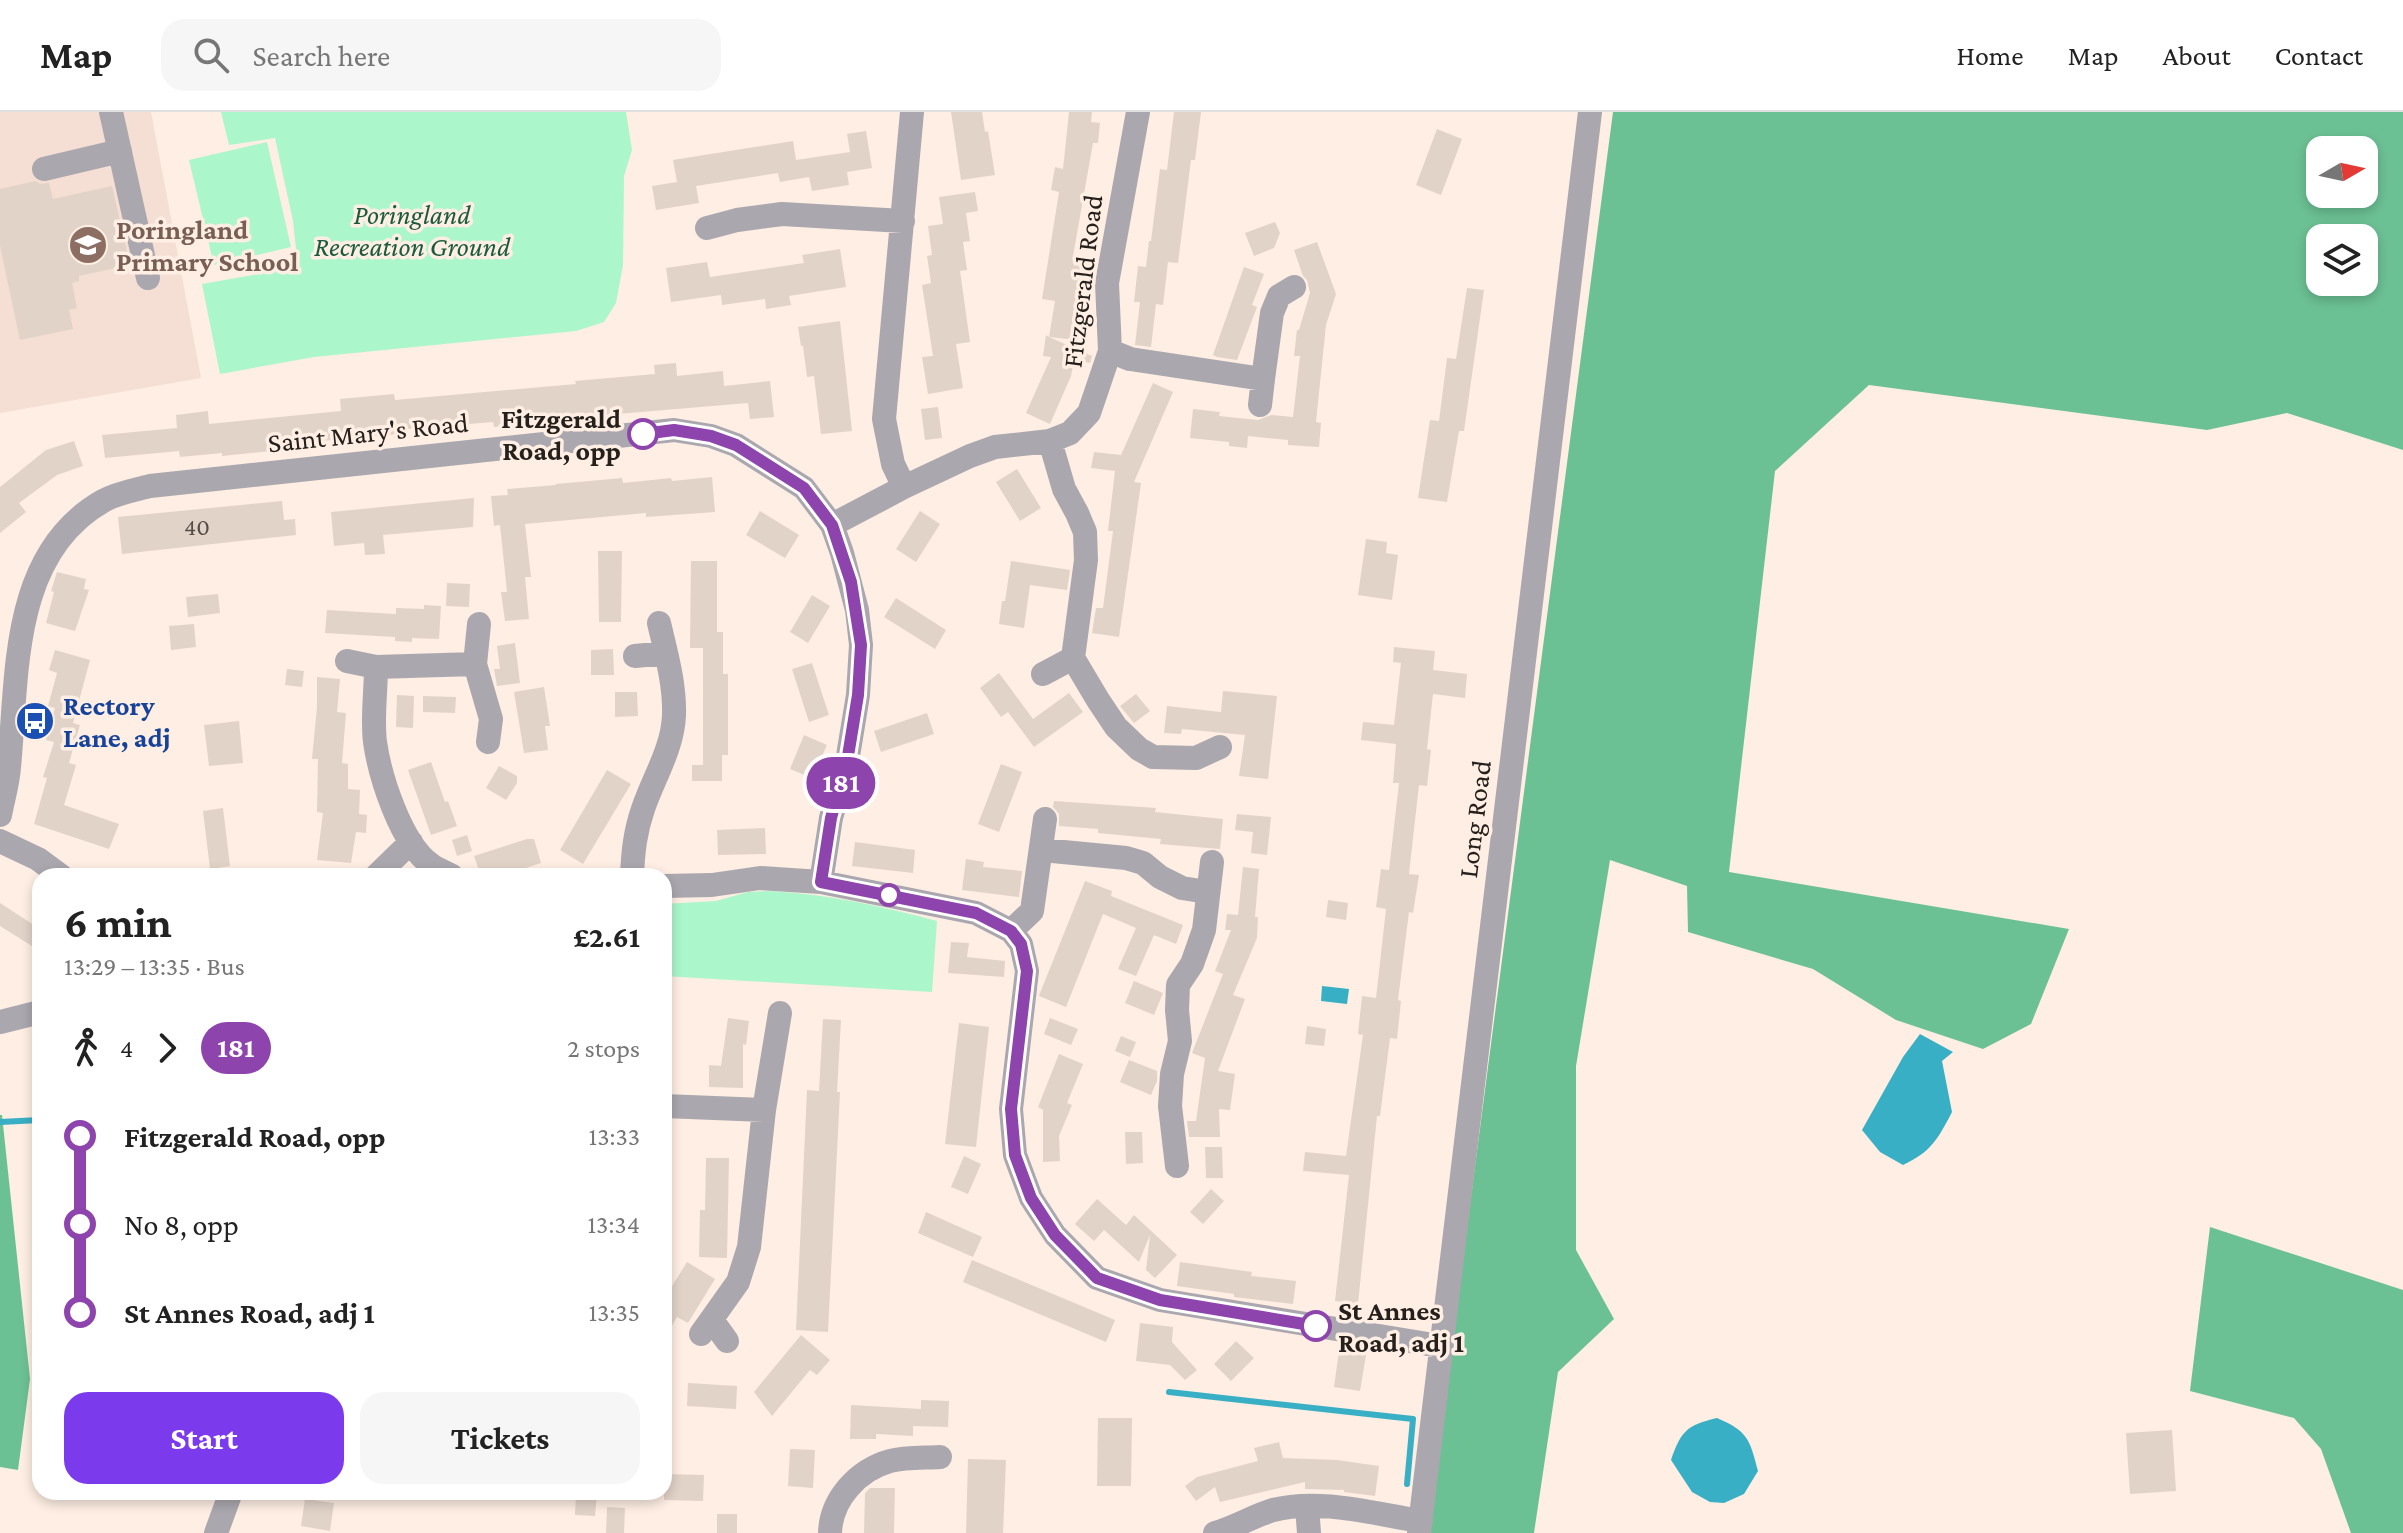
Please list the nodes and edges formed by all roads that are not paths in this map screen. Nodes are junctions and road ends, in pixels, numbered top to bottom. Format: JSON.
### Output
{"nodes":[{"id":1,"x":111,"y":112,"type":"edge"},
{"id":2,"x":912,"y":112,"type":"edge"},
{"id":3,"x":1138,"y":112,"type":"edge"},
{"id":4,"x":1590,"y":112,"type":"edge"},
{"id":5,"x":120,"y":151,"type":"junction"},
{"id":6,"x":44,"y":169,"type":"dead end"},
{"id":7,"x":903,"y":221,"type":"junction"},
{"id":8,"x":707,"y":228,"type":"dead end"},
{"id":9,"x":148,"y":278,"type":"dead end"},
{"id":10,"x":1294,"y":287,"type":"dead end"},
{"id":11,"x":1110,"y":351,"type":"junction"},
{"id":12,"x":1263,"y":379,"type":"junction"},
{"id":13,"x":1260,"y":405,"type":"dead end"},
{"id":14,"x":1050,"y":441,"type":"junction"},
{"id":15,"x":904,"y":487,"type":"junction"},
{"id":16,"x":832,"y":525,"type":"junction"},
{"id":17,"x":659,"y":623,"type":"dead end"},
{"id":18,"x":479,"y":624,"type":"dead end"},
{"id":19,"x":10,"y":635,"type":"edge"},
{"id":20,"x":666,"y":653,"type":"junction"},
{"id":21,"x":635,"y":656,"type":"dead end"},
{"id":22,"x":1073,"y":658,"type":"junction"},
{"id":23,"x":347,"y":661,"type":"dead end"},
{"id":24,"x":475,"y":664,"type":"junction"},
{"id":25,"x":376,"y":667,"type":"junction"},
{"id":26,"x":1043,"y":674,"type":"dead end"},
{"id":27,"x":488,"y":742,"type":"dead end"},
{"id":28,"x":1220,"y":747,"type":"dead end"},
{"id":29,"x":0,"y":815,"type":"edge"},
{"id":30,"x":1045,"y":819,"type":"dead end"},
{"id":31,"x":0,"y":841,"type":"edge"},
{"id":32,"x":411,"y":842,"type":"junction"},
{"id":33,"x":1042,"y":850,"type":"junction"},
{"id":34,"x":1212,"y":862,"type":"dead end"},
{"id":35,"x":50,"y":868,"type":"edge"},
{"id":36,"x":384,"y":868,"type":"edge"},
{"id":37,"x":437,"y":868,"type":"edge"},
{"id":38,"x":632,"y":868,"type":"edge"},
{"id":39,"x":821,"y":882,"type":"junction"},
{"id":40,"x":672,"y":886,"type":"edge"},
{"id":41,"x":1207,"y":892,"type":"junction"},
{"id":42,"x":1011,"y":931,"type":"junction"},
{"id":43,"x":780,"y":1013,"type":"dead end"},
{"id":44,"x":32,"y":1014,"type":"edge"},
{"id":45,"x":0,"y":1022,"type":"edge"},
{"id":46,"x":672,"y":1106,"type":"edge"},
{"id":47,"x":764,"y":1110,"type":"junction"},
{"id":48,"x":1177,"y":1166,"type":"dead end"},
{"id":49,"x":727,"y":1341,"type":"dead end"},
{"id":50,"x":1440,"y":1346,"type":"junction"},
{"id":51,"x":940,"y":1457,"type":"dead end"},
{"id":52,"x":228,"y":1500,"type":"edge"},
{"id":53,"x":1307,"y":1506,"type":"junction"},
{"id":54,"x":1420,"y":1527,"type":"edge"},
{"id":55,"x":1229,"y":1531,"type":"edge"},
{"id":56,"x":216,"y":1533,"type":"edge"},
{"id":57,"x":830,"y":1533,"type":"edge"},
{"id":58,"x":1309,"y":1533,"type":"edge"}],
"edges":[{"from":1,"to":5,"type":"street"},
{"from":2,"to":7,"type":"street"},
{"from":3,"to":11,"type":"street","name":"Fitzgerald Road"},
{"from":4,"to":50,"type":"street","name":"Long Road"},
{"from":5,"to":6,"type":"street"},
{"from":5,"to":9,"type":"street"},
{"from":7,"to":8,"type":"street"},
{"from":7,"to":15,"type":"street"},
{"from":10,"to":12,"type":"street"},
{"from":11,"to":12,"type":"street"},
{"from":11,"to":14,"type":"street","name":"Fitzgerald Road"},
{"from":12,"to":13,"type":"street"},
{"from":14,"to":15,"type":"street","name":"Fitzgerald Road"},
{"from":14,"to":22,"type":"street"},
{"from":15,"to":16,"type":"street","name":"Fitzgerald Road"},
{"from":16,"to":19,"type":"street","name":"Saint Mary's Road"},
{"from":16,"to":39,"type":"street","name":"Saint Mary's Road"},
{"from":17,"to":20,"type":"street"},
{"from":18,"to":24,"type":"street"},
{"from":19,"to":29,"type":"street","name":"Saint Mary's Road"},
{"from":20,"to":21,"type":"street"},
{"from":20,"to":38,"type":"street"},
{"from":22,"to":26,"type":"street"},
{"from":22,"to":28,"type":"street"},
{"from":23,"to":25,"type":"street"},
{"from":24,"to":25,"type":"street"},
{"from":24,"to":27,"type":"street"},
{"from":25,"to":32,"type":"street"},
{"from":30,"to":33,"type":"street"},
{"from":31,"to":35,"type":"street"},
{"from":32,"to":36,"type":"street"},
{"from":32,"to":37,"type":"street"},
{"from":33,"to":41,"type":"street"},
{"from":33,"to":42,"type":"street"},
{"from":34,"to":41,"type":"street"},
{"from":39,"to":40,"type":"street"},
{"from":39,"to":42,"type":"street"},
{"from":41,"to":48,"type":"street"},
{"from":42,"to":50,"type":"street"},
{"from":43,"to":47,"type":"street"},
{"from":44,"to":45,"type":"street"},
{"from":46,"to":47,"type":"street"},
{"from":47,"to":49,"type":"street"},
{"from":50,"to":54,"type":"street","name":"Long Road"},
{"from":51,"to":57,"type":"street"},
{"from":52,"to":56,"type":"street"},
{"from":53,"to":54,"type":"street"},
{"from":53,"to":55,"type":"street"},
{"from":53,"to":58,"type":"street"}]}
